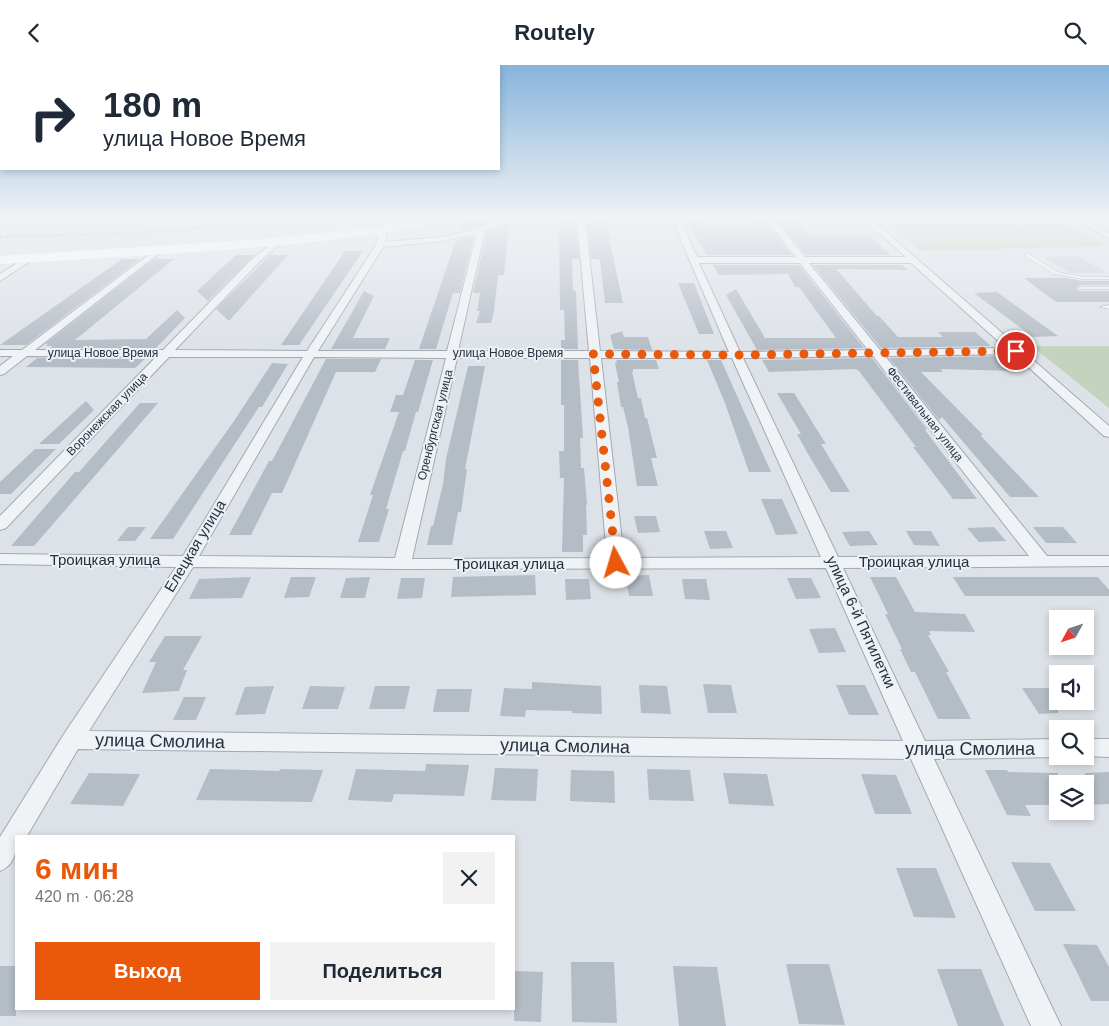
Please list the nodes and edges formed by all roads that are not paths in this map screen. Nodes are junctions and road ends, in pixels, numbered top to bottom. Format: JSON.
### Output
{"nodes":[{"id":1,"x":21,"y":264,"type":"edge"},
{"id":2,"x":140,"y":264,"type":"edge"},
{"id":3,"x":252,"y":264,"type":"edge"},
{"id":4,"x":365,"y":264,"type":"edge"},
{"id":5,"x":473,"y":264,"type":"edge"},
{"id":6,"x":584,"y":264,"type":"edge"},
{"id":7,"x":696,"y":264,"type":"edge"},
{"id":8,"x":806,"y":264,"type":"edge"},
{"id":9,"x":918,"y":264,"type":"edge"},
{"id":10,"x":1041,"y":264,"type":"edge"},
{"id":11,"x":0,"y":277,"type":"edge"},
{"id":12,"x":1109,"y":278,"type":"edge"},
{"id":13,"x":1080,"y":288,"type":"dead end"},
{"id":14,"x":1109,"y":288,"type":"edge"},
{"id":15,"x":1016,"y":351,"type":"junction"},
{"id":16,"x":0,"y":353,"type":"edge"},
{"id":17,"x":26,"y":353,"type":"junction"},
{"id":18,"x":452,"y":353,"type":"junction"},
{"id":19,"x":876,"y":353,"type":"junction"},
{"id":20,"x":165,"y":354,"type":"junction"},
{"id":21,"x":310,"y":354,"type":"junction"},
{"id":22,"x":593,"y":354,"type":"junction"},
{"id":23,"x":736,"y":355,"type":"junction"},
{"id":24,"x":0,"y":373,"type":"edge"},
{"id":25,"x":1109,"y":433,"type":"edge"},
{"id":26,"x":0,"y":525,"type":"edge"},
{"id":27,"x":0,"y":559,"type":"edge"},
{"id":28,"x":188,"y":561,"type":"junction"},
{"id":29,"x":1042,"y":561,"type":"junction"},
{"id":30,"x":1109,"y":561,"type":"edge"},
{"id":31,"x":834,"y":562,"type":"junction"},
{"id":32,"x":616,"y":563,"type":"junction"},
{"id":33,"x":402,"y":564,"type":"junction"},
{"id":34,"x":72,"y":740,"type":"junction"},
{"id":35,"x":1049,"y":748,"type":"edge"},
{"id":36,"x":1094,"y":748,"type":"edge"},
{"id":37,"x":1109,"y":748,"type":"edge"},
{"id":38,"x":920,"y":750,"type":"junction"},
{"id":39,"x":0,"y":859,"type":"edge"},
{"id":40,"x":1046,"y":1026,"type":"edge"}],
"edges":[{"from":1,"to":11,"type":"street"},
{"from":2,"to":17,"type":"street"},
{"from":3,"to":20,"type":"street","name":"Воронежская улица"},
{"from":4,"to":21,"type":"street","name":"Елецкая улица"},
{"from":5,"to":18,"type":"street","name":"Оренбургская улица"},
{"from":6,"to":22,"type":"street"},
{"from":7,"to":23,"type":"street","name":"улица 6-й Пятилетки"},
{"from":8,"to":19,"type":"street","name":"Фестивальная улица"},
{"from":9,"to":15,"type":"street"},
{"from":10,"to":12,"type":"lane"},
{"from":13,"to":14,"type":"lane"},
{"from":15,"to":19,"type":"street","name":"улица Новое Время"},
{"from":15,"to":25,"type":"street"},
{"from":16,"to":17,"type":"street","name":"улица Новое Время"},
{"from":17,"to":20,"type":"street","name":"улица Новое Время"},
{"from":17,"to":24,"type":"street"},
{"from":18,"to":21,"type":"street","name":"улица Новое Время"},
{"from":18,"to":22,"type":"street","name":"улица Новое Время"},
{"from":18,"to":33,"type":"street","name":"Оренбургская улица"},
{"from":19,"to":23,"type":"street","name":"улица Новое Время"},
{"from":19,"to":29,"type":"street","name":"Фестивальная улица"},
{"from":20,"to":21,"type":"street","name":"улица Новое Время"},
{"from":20,"to":26,"type":"street","name":"Воронежская улица"},
{"from":21,"to":28,"type":"street","name":"Елецкая улица"},
{"from":22,"to":23,"type":"street","name":"улица Новое Время"},
{"from":22,"to":32,"type":"street"},
{"from":23,"to":31,"type":"street","name":"улица 6-й Пятилетки"},
{"from":27,"to":28,"type":"street","name":"Троицкая улица"},
{"from":28,"to":33,"type":"street","name":"Троицкая улица"},
{"from":28,"to":34,"type":"street","name":"Елецкая улица"},
{"from":29,"to":30,"type":"street","name":"Троицкая улица"},
{"from":29,"to":31,"type":"street","name":"Троицкая улица"},
{"from":31,"to":32,"type":"street","name":"Троицкая улица"},
{"from":31,"to":38,"type":"street","name":"улица 6-й Пятилетки"},
{"from":32,"to":33,"type":"street","name":"Троицкая улица"},
{"from":34,"to":38,"type":"street","name":"улица Смолина"},
{"from":34,"to":39,"type":"street","name":"Елецкая улица"},
{"from":35,"to":38,"type":"street","name":"улица Смолина"},
{"from":36,"to":37,"type":"street"},
{"from":38,"to":40,"type":"street","name":"улица 6-й Пятилетки"}]}
